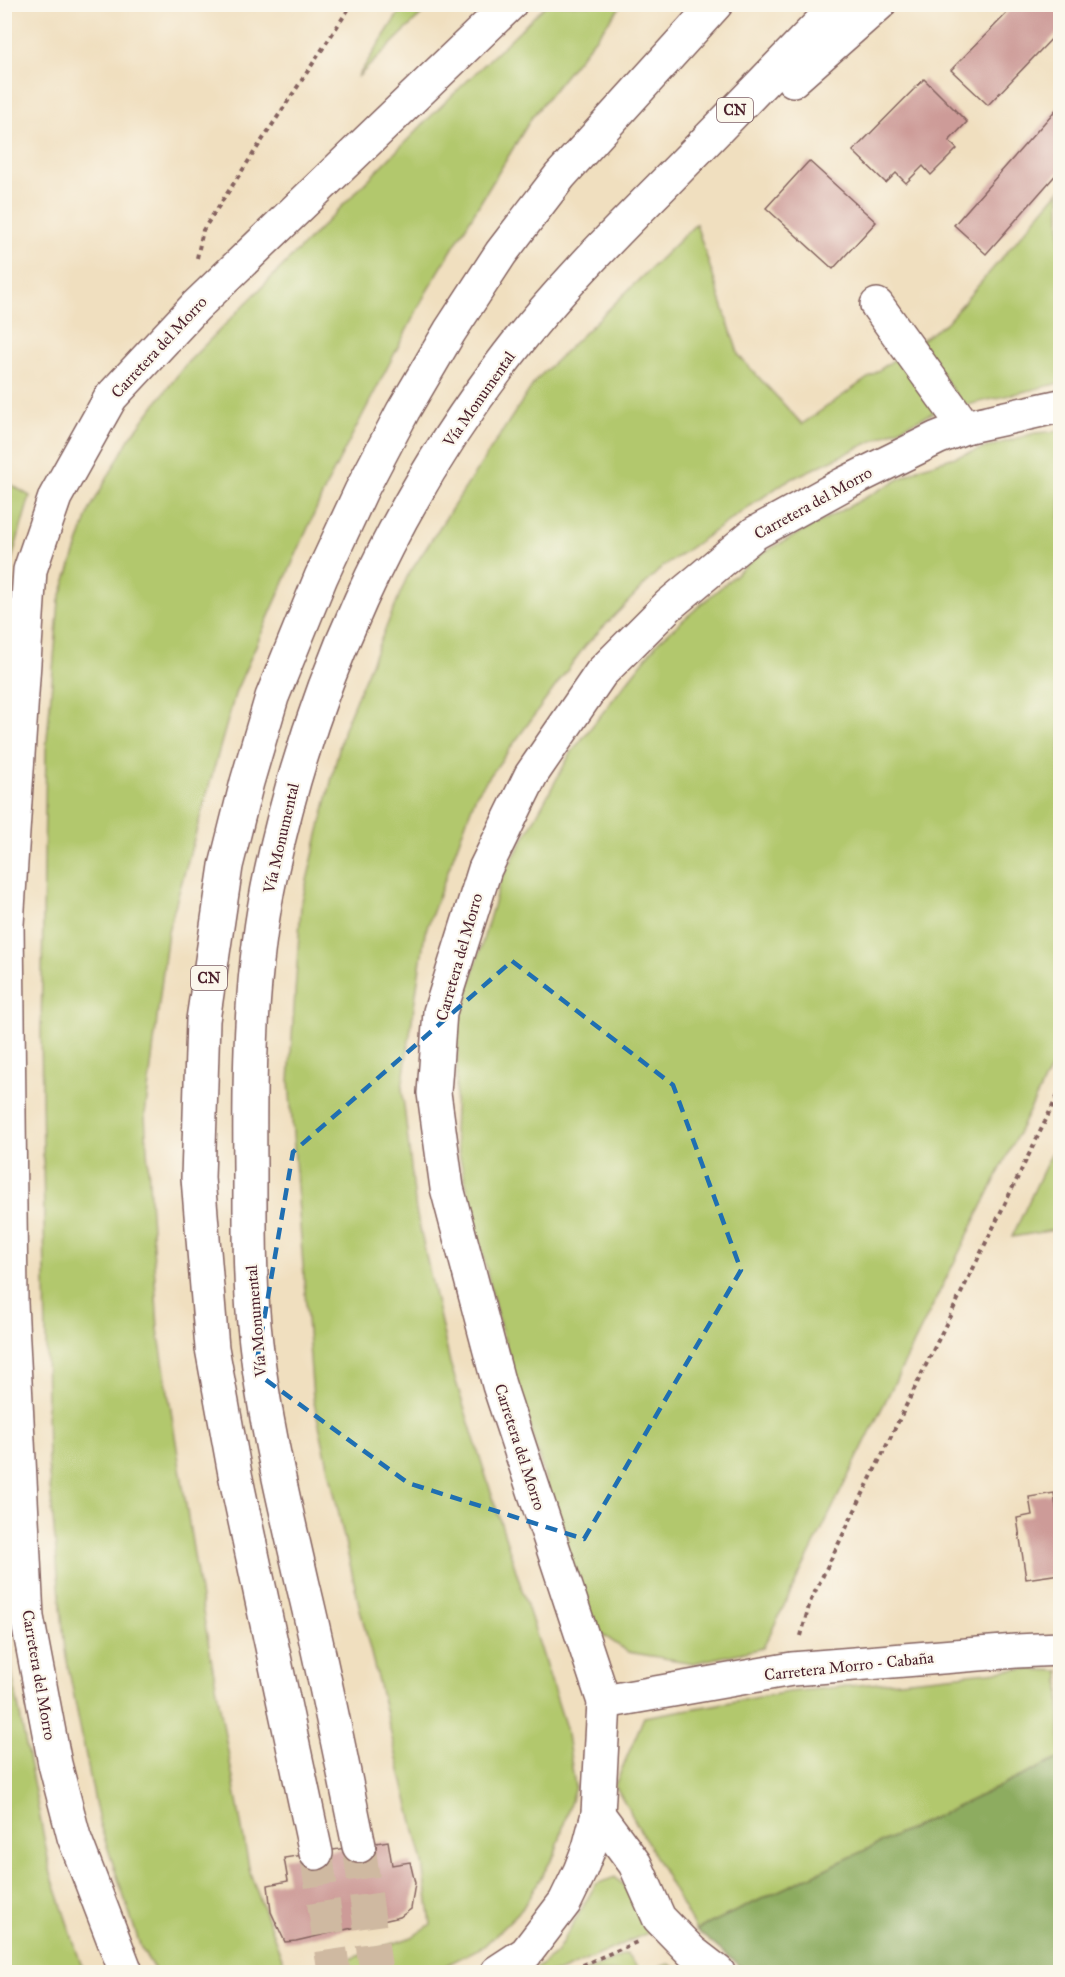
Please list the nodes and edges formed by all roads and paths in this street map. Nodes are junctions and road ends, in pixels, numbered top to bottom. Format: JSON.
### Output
{"nodes":[{"id":1,"x":352,"y":4,"type":"edge"},
{"id":2,"x":510,"y":4,"type":"edge"},
{"id":3,"x":686,"y":4,"type":"edge"},
{"id":4,"x":716,"y":4,"type":"edge"},
{"id":5,"x":839,"y":4,"type":"edge"},
{"id":6,"x":879,"y":4,"type":"edge"},
{"id":7,"x":560,"y":176,"type":"junction"},
{"id":8,"x":632,"y":216,"type":"junction"},
{"id":9,"x":877,"y":305,"type":"dead end"},
{"id":10,"x":196,"y":306,"type":"junction"},
{"id":11,"x":1060,"y":406,"type":"edge"},
{"id":12,"x":965,"y":427,"type":"junction"},
{"id":13,"x":1060,"y":1091,"type":"edge"},
{"id":14,"x":1060,"y":1649,"type":"edge"},
{"id":15,"x":792,"y":1669,"type":"junction"},
{"id":16,"x":604,"y":1702,"type":"junction"},
{"id":17,"x":598,"y":1814,"type":"junction"},
{"id":18,"x":359,"y":1846,"type":"tunnel mouth"},
{"id":19,"x":316,"y":1852,"type":"tunnel mouth"},
{"id":20,"x":668,"y":1928,"type":"junction"},
{"id":21,"x":126,"y":1972,"type":"edge"},
{"id":22,"x":497,"y":1972,"type":"edge"},
{"id":23,"x":566,"y":1972,"type":"edge"},
{"id":24,"x":718,"y":1972,"type":"edge"}],
"edges":[{"from":1,"to":10,"type":"path"},
{"from":2,"to":10,"type":"main road","name":"Carretera del Morro"},
{"from":3,"to":7,"type":"main road"},
{"from":4,"to":7,"type":"main road","number":"CN"},
{"from":5,"to":8,"type":"main road","name":"Vía Monumental","number":"CN"},
{"from":6,"to":8,"type":"main road"},
{"from":7,"to":19,"type":"main road","number":"CN"},
{"from":8,"to":18,"type":"main road","name":"Vía Monumental","number":"CN"},
{"from":9,"to":12,"type":"main road"},
{"from":10,"to":21,"type":"main road","name":"Carretera del Morro"},
{"from":11,"to":12,"type":"main road","name":"Carretera del Morro"},
{"from":12,"to":16,"type":"main road","name":"Carretera del Morro"},
{"from":13,"to":15,"type":"path"},
{"from":14,"to":15,"type":"main road","name":"Carretera Morro - Cabaña"},
{"from":15,"to":16,"type":"main road","name":"Carretera Morro - Cabaña"},
{"from":16,"to":17,"type":"main road","name":"Carretera del Morro"},
{"from":17,"to":20,"type":"main road"},
{"from":17,"to":22,"type":"main road","name":"Carretera del Morro"},
{"from":20,"to":23,"type":"path"},
{"from":20,"to":24,"type":"main road"}]}
